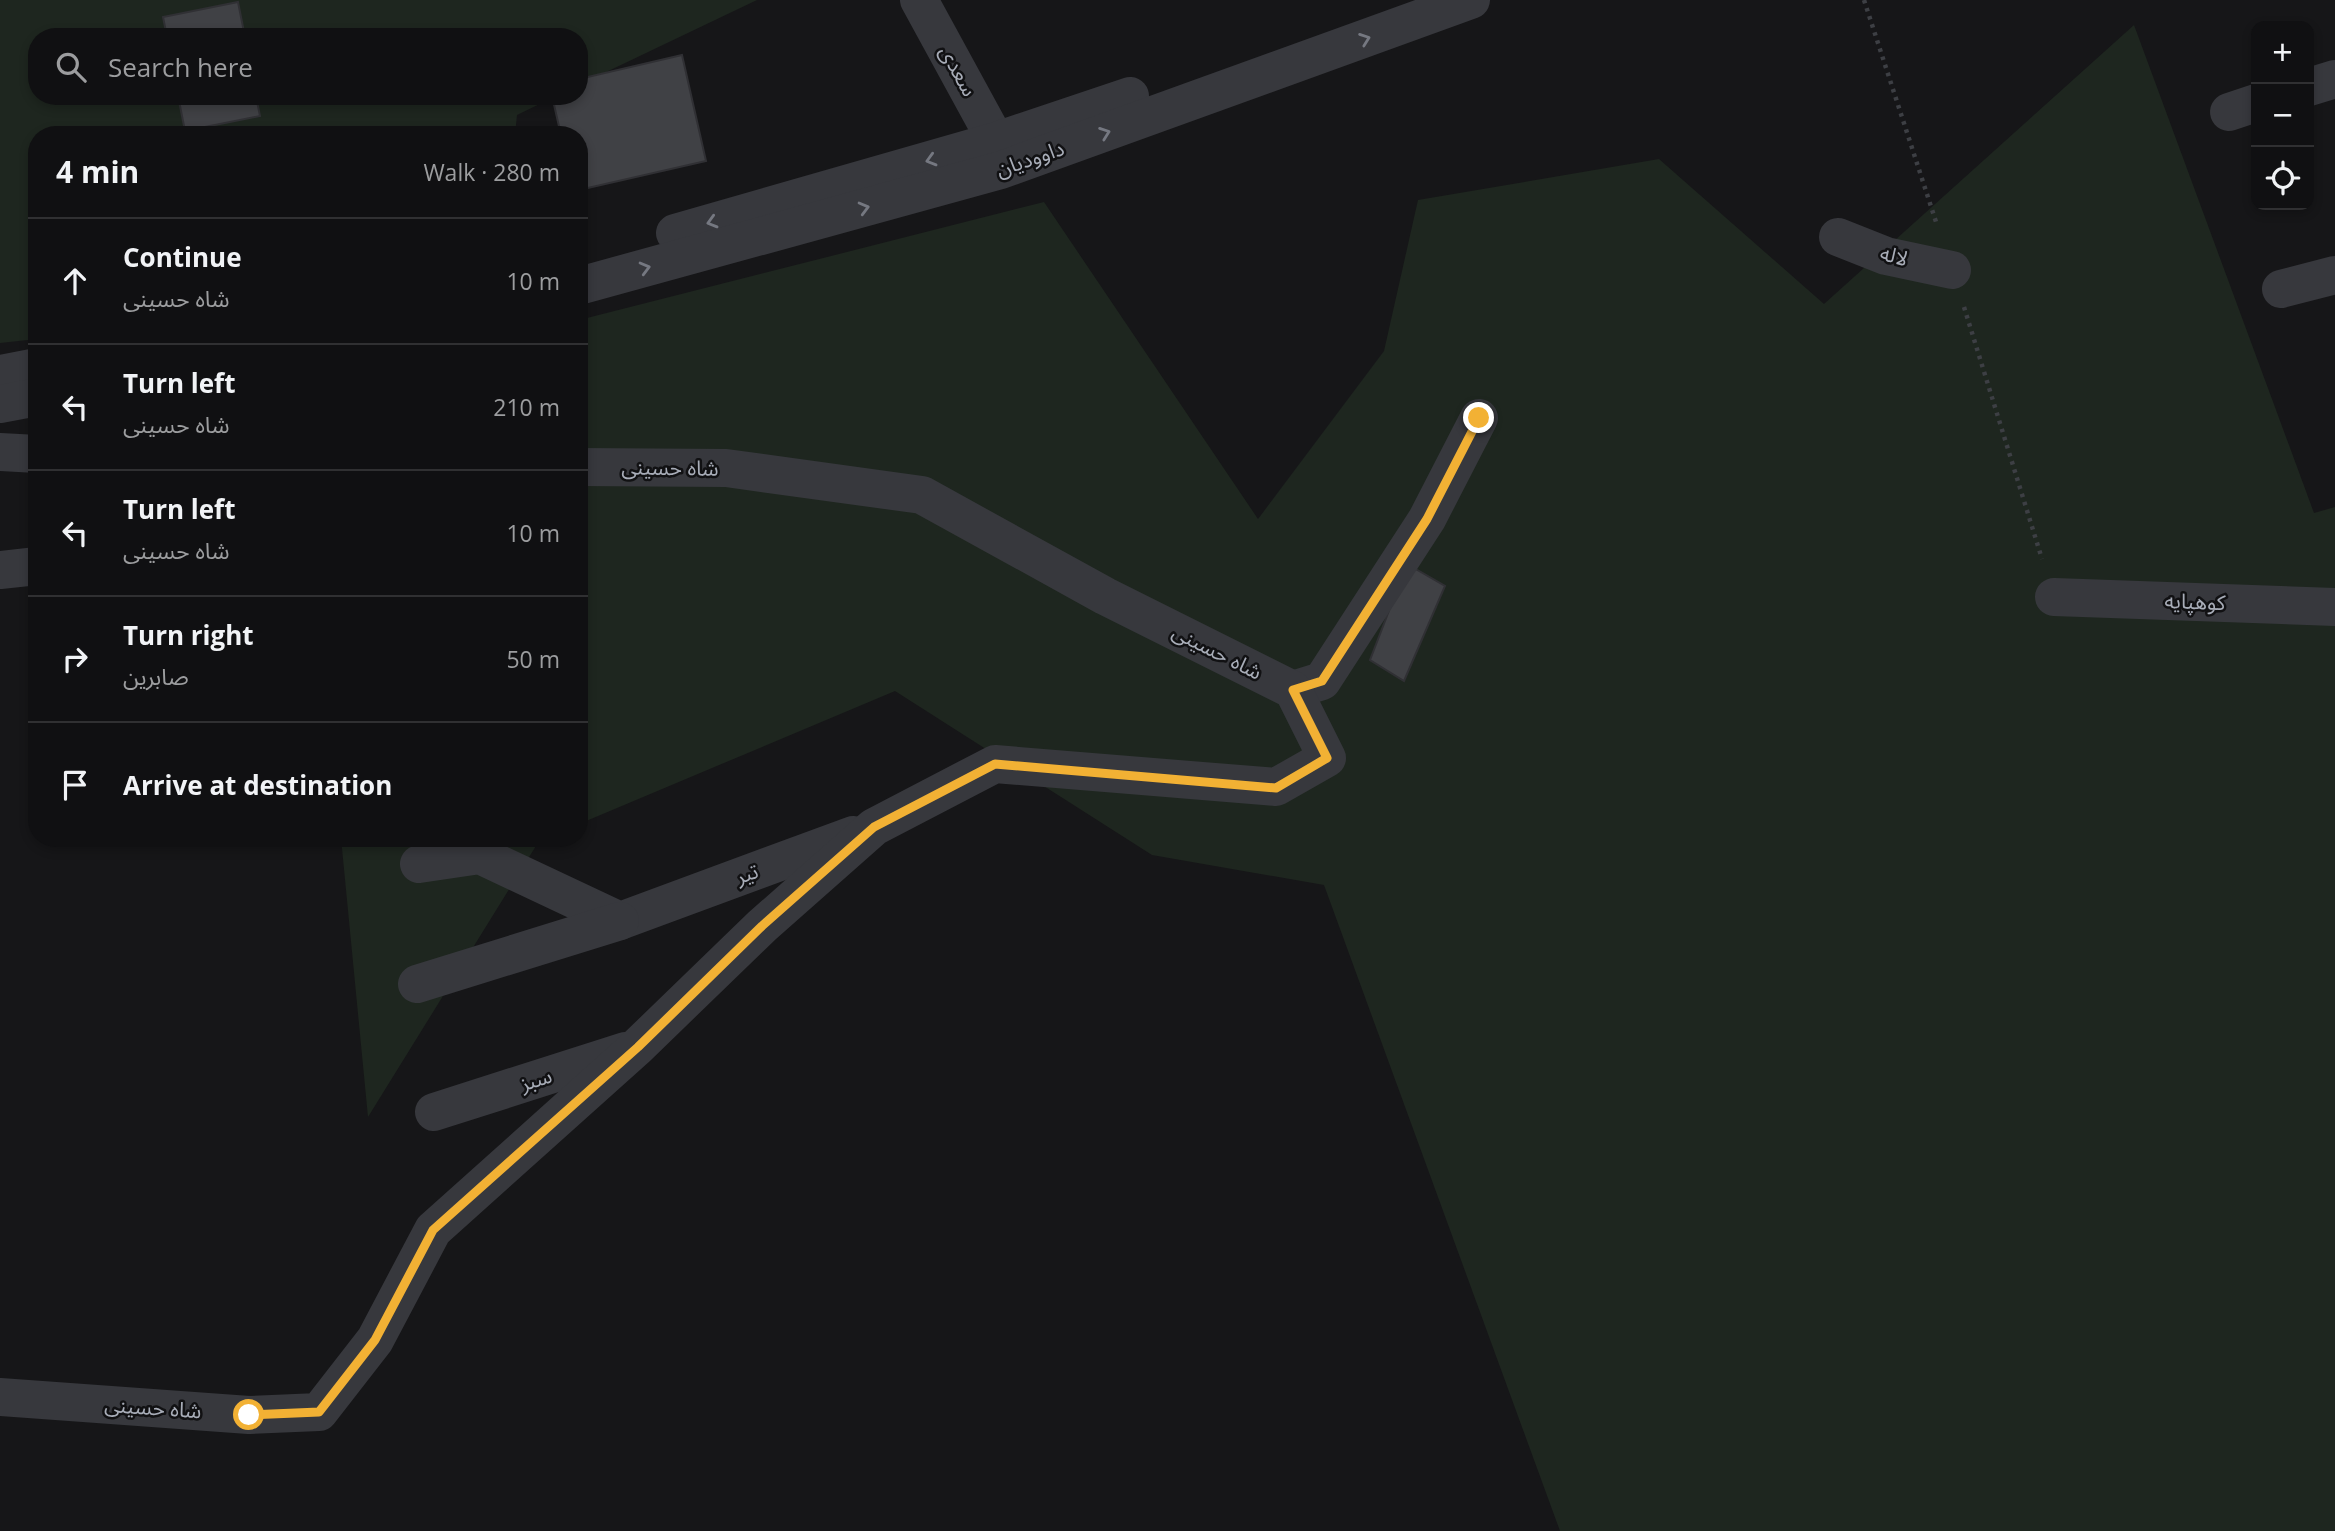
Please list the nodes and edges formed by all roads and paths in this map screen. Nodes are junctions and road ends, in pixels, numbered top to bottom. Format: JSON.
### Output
{"nodes":[{"id":1,"x":919,"y":0,"type":"edge"},
{"id":2,"x":1395,"y":0,"type":"edge"},
{"id":3,"x":1471,"y":0,"type":"edge"},
{"id":4,"x":2335,"y":79,"type":"edge"},
{"id":5,"x":2314,"y":85,"type":"edge"},
{"id":6,"x":996,"y":141,"type":"junction"},
{"id":7,"x":1838,"y":237,"type":"dead end"},
{"id":8,"x":588,"y":257,"type":"edge"},
{"id":9,"x":1952,"y":270,"type":"dead end"},
{"id":10,"x":2335,"y":275,"type":"edge"},
{"id":11,"x":588,"y":284,"type":"edge"},
{"id":12,"x":2281,"y":289,"type":"dead end"},
{"id":13,"x":28,"y":369,"type":"edge"},
{"id":14,"x":0,"y":374,"type":"edge"},
{"id":15,"x":28,"y":399,"type":"edge"},
{"id":16,"x":0,"y":404,"type":"edge"},
{"id":17,"x":1479,"y":418,"type":"dead end"},
{"id":18,"x":0,"y":452,"type":"edge"},
{"id":19,"x":28,"y":454,"type":"edge"},
{"id":20,"x":588,"y":467,"type":"edge"},
{"id":21,"x":28,"y":567,"type":"edge"},
{"id":22,"x":0,"y":570,"type":"edge"},
{"id":23,"x":2054,"y":597,"type":"dead end"},
{"id":24,"x":2335,"y":607,"type":"edge"},
{"id":25,"x":1293,"y":690,"type":"junction"},
{"id":26,"x":874,"y":827,"type":"junction"},
{"id":27,"x":419,"y":864,"type":"dead end"},
{"id":28,"x":620,"y":921,"type":"junction"},
{"id":29,"x":417,"y":984,"type":"dead end"},
{"id":30,"x":638,"y":1047,"type":"junction"},
{"id":31,"x":434,"y":1112,"type":"dead end"},
{"id":32,"x":0,"y":1397,"type":"edge"}],
"edges":[{"from":1,"to":6,"type":"street","name":"سعدی"},
{"from":2,"to":6,"type":"street","name":"داوودیان"},
{"from":11,"to":3,"type":"street","name":"داوودیان","one_way":true},
{"from":4,"to":5,"type":"street"},
{"from":6,"to":8,"type":"street","name":"داوودیان","one_way":true},
{"from":7,"to":9,"type":"street","name":"لاله"},
{"from":10,"to":12,"type":"street"},
{"from":13,"to":14,"type":"street"},
{"from":15,"to":16,"type":"street"},
{"from":17,"to":25,"type":"street"},
{"from":18,"to":19,"type":"street"},
{"from":20,"to":25,"type":"street","name":"شاه حسینی"},
{"from":21,"to":22,"type":"street"},
{"from":23,"to":24,"type":"street","name":"کوهپایه"},
{"from":25,"to":26,"type":"street","name":"شاه حسینی"},
{"from":26,"to":28,"type":"street","name":"تیر"},
{"from":26,"to":30,"type":"street","name":"شاه حسینی"},
{"from":27,"to":28,"type":"street"},
{"from":28,"to":29,"type":"street","name":"تیر"},
{"from":30,"to":31,"type":"street","name":"سبز"},
{"from":30,"to":32,"type":"street","name":"شاه حسینی"}]}
